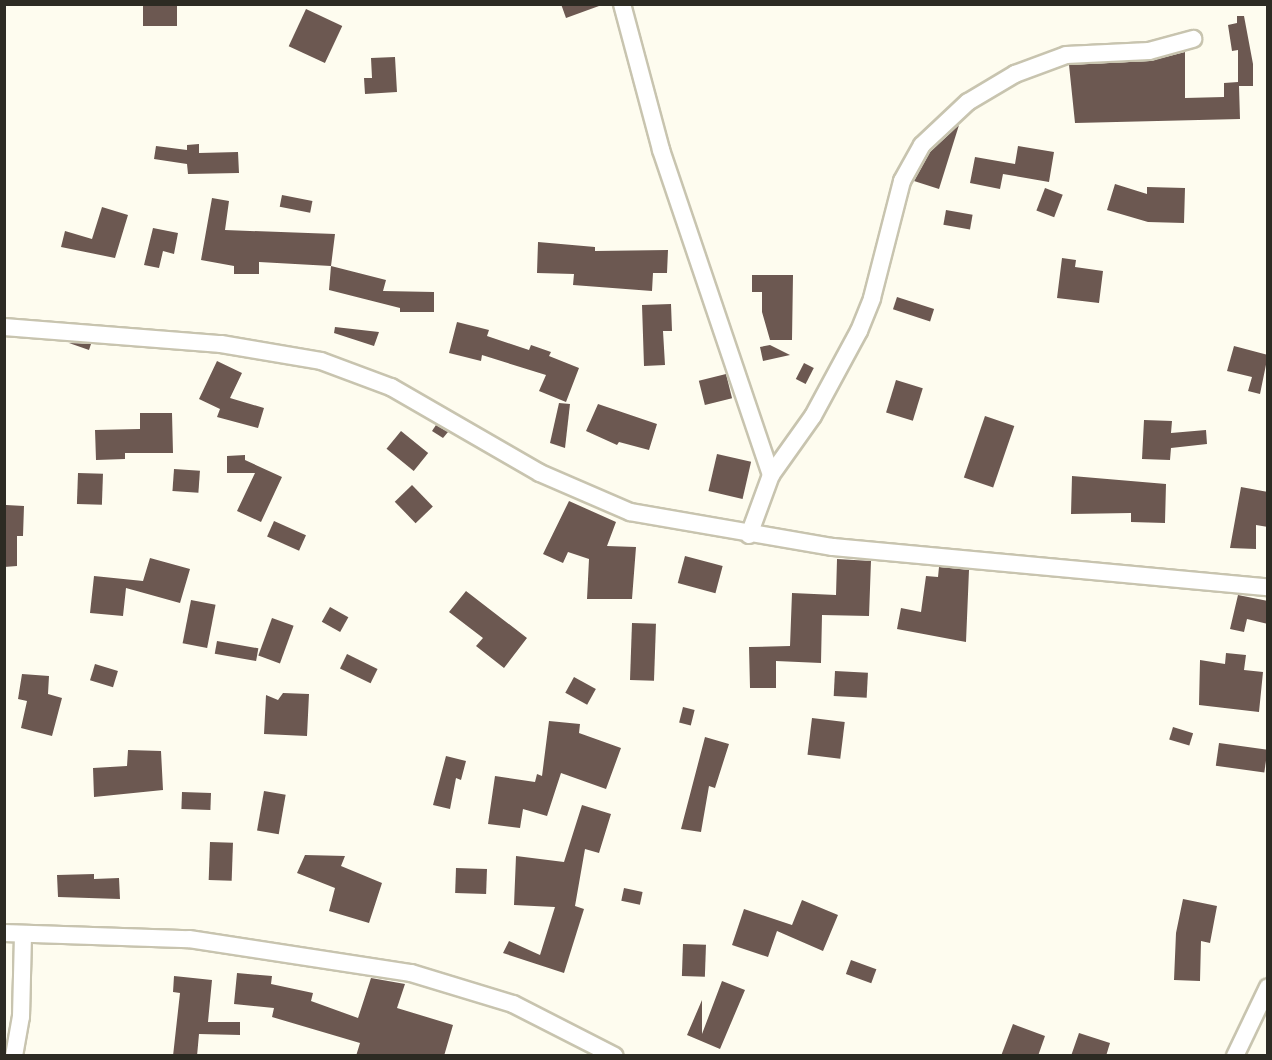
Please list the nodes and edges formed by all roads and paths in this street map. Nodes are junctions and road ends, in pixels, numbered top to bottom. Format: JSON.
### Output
{"nodes":[{"id":1,"x":622,"y":4,"type":"edge"},
{"id":2,"x":1193,"y":39,"type":"dead end"},
{"id":3,"x":4,"y":327,"type":"edge"},
{"id":4,"x":771,"y":475,"type":"junction"},
{"id":5,"x":749,"y":535,"type":"junction"},
{"id":6,"x":1268,"y":587,"type":"edge"},
{"id":7,"x":4,"y":933,"type":"edge"},
{"id":8,"x":23,"y":934,"type":"junction"},
{"id":9,"x":1268,"y":987,"type":"edge"},
{"id":10,"x":14,"y":1056,"type":"edge"},
{"id":11,"x":615,"y":1056,"type":"edge"},
{"id":12,"x":1235,"y":1056,"type":"edge"}],
"edges":[{"from":1,"to":4,"type":"street"},
{"from":2,"to":4,"type":"street"},
{"from":3,"to":5,"type":"street"},
{"from":4,"to":5,"type":"street"},
{"from":5,"to":6,"type":"street"},
{"from":7,"to":8,"type":"street"},
{"from":8,"to":10,"type":"street"},
{"from":8,"to":11,"type":"street"},
{"from":9,"to":12,"type":"street"}]}
